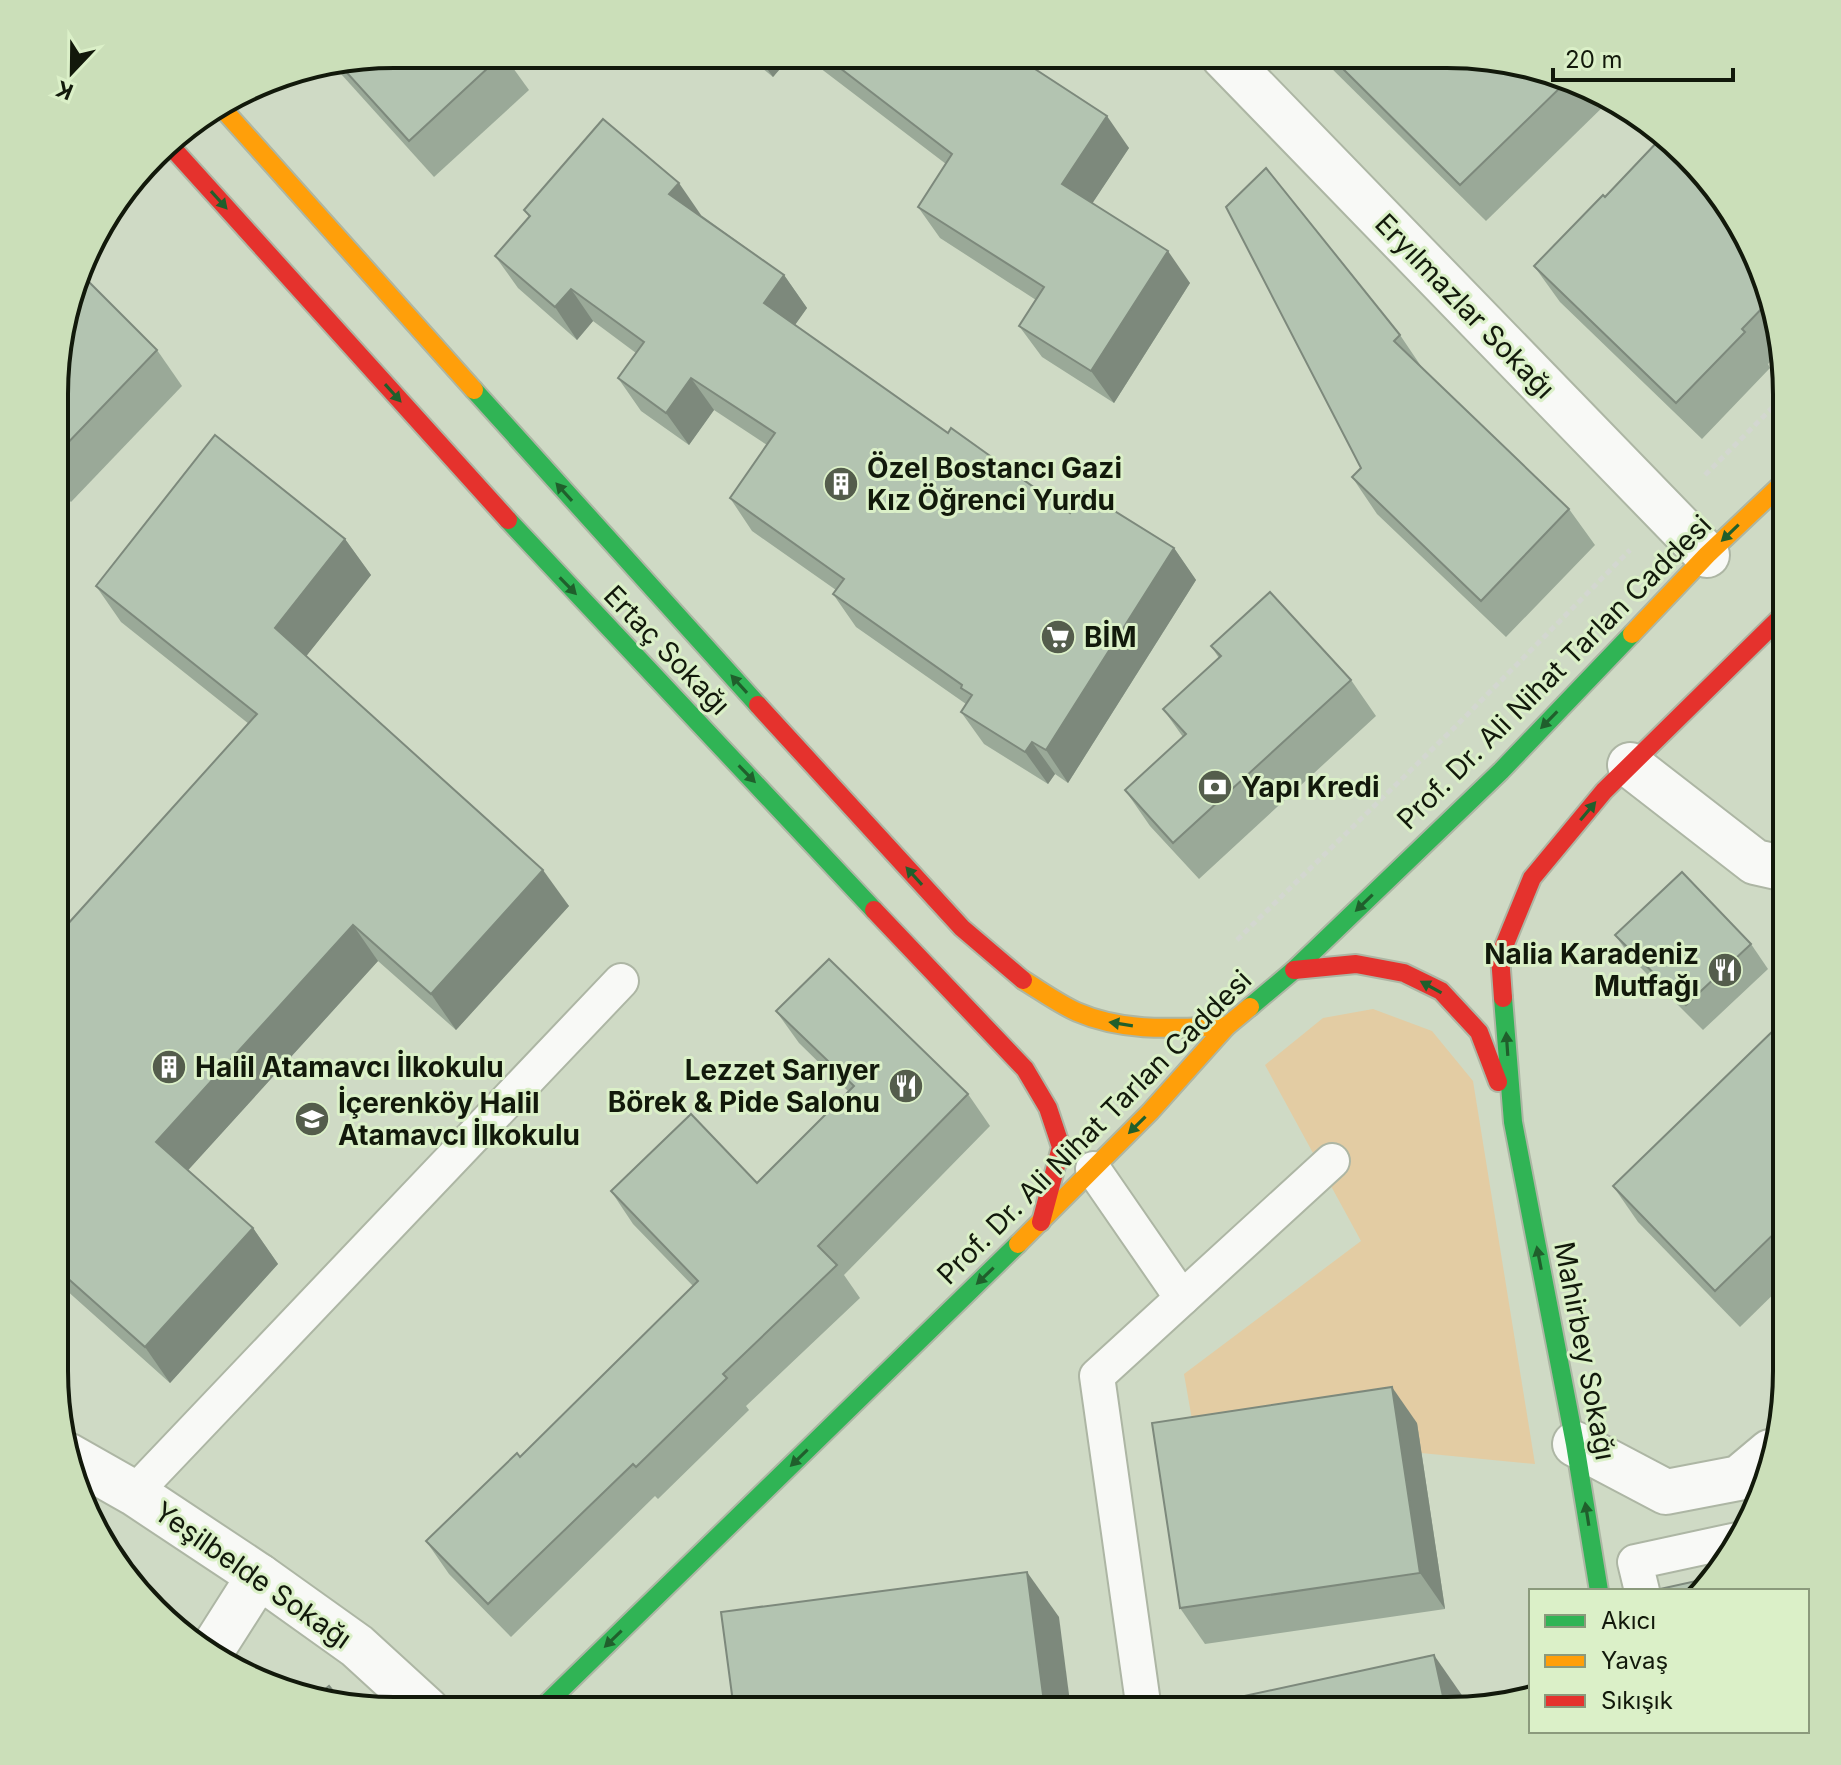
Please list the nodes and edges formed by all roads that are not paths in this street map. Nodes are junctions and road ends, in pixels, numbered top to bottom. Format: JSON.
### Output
{"nodes":[{"id":1,"x":1235,"y":68,"type":"edge"},
{"id":2,"x":227,"y":114,"type":"edge"},
{"id":3,"x":176,"y":152,"type":"edge"},
{"id":4,"x":1773,"y":492,"type":"edge"},
{"id":5,"x":1707,"y":555,"type":"junction"},
{"id":6,"x":1773,"y":625,"type":"edge"},
{"id":7,"x":1630,"y":765,"type":"junction"},
{"id":8,"x":1773,"y":866,"type":"edge"},
{"id":9,"x":1294,"y":970,"type":"junction"},
{"id":10,"x":621,"y":981,"type":"dead end"},
{"id":11,"x":1227,"y":1026,"type":"junction"},
{"id":12,"x":1513,"y":1122,"type":"junction"},
{"id":13,"x":1332,"y":1161,"type":"dead end"},
{"id":14,"x":1093,"y":1169,"type":"junction"},
{"id":15,"x":1041,"y":1222,"type":"junction"},
{"id":16,"x":1182,"y":1298,"type":"junction"},
{"id":17,"x":1575,"y":1444,"type":"junction"},
{"id":18,"x":1761,"y":1460,"type":"edge"},
{"id":19,"x":81,"y":1463,"type":"edge"},
{"id":20,"x":134,"y":1493,"type":"junction"},
{"id":21,"x":1724,"y":1543,"type":"edge"},
{"id":22,"x":259,"y":1576,"type":"junction"},
{"id":23,"x":1599,"y":1589,"type":"edge"},
{"id":24,"x":1642,"y":1589,"type":"edge"},
{"id":25,"x":216,"y":1644,"type":"edge"},
{"id":26,"x":413,"y":1697,"type":"edge"},
{"id":27,"x":553,"y":1697,"type":"edge"},
{"id":28,"x":1142,"y":1697,"type":"edge"}],
"edges":[{"from":1,"to":5,"type":"street","name":"Eryılmazlar Sokağı"},
{"from":11,"to":2,"type":"main road","name":"Ertaç Sokağı","one_way":true},
{"from":3,"to":15,"type":"main road","name":"Ertaç Sokağı","one_way":true},
{"from":4,"to":5,"type":"main road","name":"Prof. Dr. Ali Nihat Tarlan Caddesi","one_way":true},
{"from":5,"to":9,"type":"main road","name":"Prof. Dr. Ali Nihat Tarlan Caddesi","one_way":true},
{"from":6,"to":7,"type":"main road"},
{"from":7,"to":8,"type":"street"},
{"from":12,"to":7,"type":"main road","one_way":true},
{"from":9,"to":11,"type":"main road","name":"Prof. Dr. Ali Nihat Tarlan Caddesi"},
{"from":12,"to":9,"type":"main road","one_way":true},
{"from":10,"to":20,"type":"lane"},
{"from":11,"to":14,"type":"main road","name":"Prof. Dr. Ali Nihat Tarlan Caddesi","one_way":true},
{"from":17,"to":12,"type":"main road","name":"Mahirbey Sokağı","one_way":true},
{"from":13,"to":16,"type":"lane"},
{"from":14,"to":15,"type":"main road","name":"Prof. Dr. Ali Nihat Tarlan Caddesi"},
{"from":14,"to":16,"type":"lane"},
{"from":15,"to":27,"type":"main road","name":"Prof. Dr. Ali Nihat Tarlan Caddesi","one_way":true},
{"from":16,"to":28,"type":"lane"},
{"from":17,"to":18,"type":"street"},
{"from":23,"to":17,"type":"main road","name":"Mahirbey Sokağı","one_way":true},
{"from":19,"to":20,"type":"street","name":"Yeşilbelde Sokağı"},
{"from":20,"to":22,"type":"street","name":"Yeşilbelde Sokağı"},
{"from":21,"to":24,"type":"lane"},
{"from":22,"to":25,"type":"street"},
{"from":22,"to":26,"type":"street","name":"Yeşilbelde Sokağı"}]}
